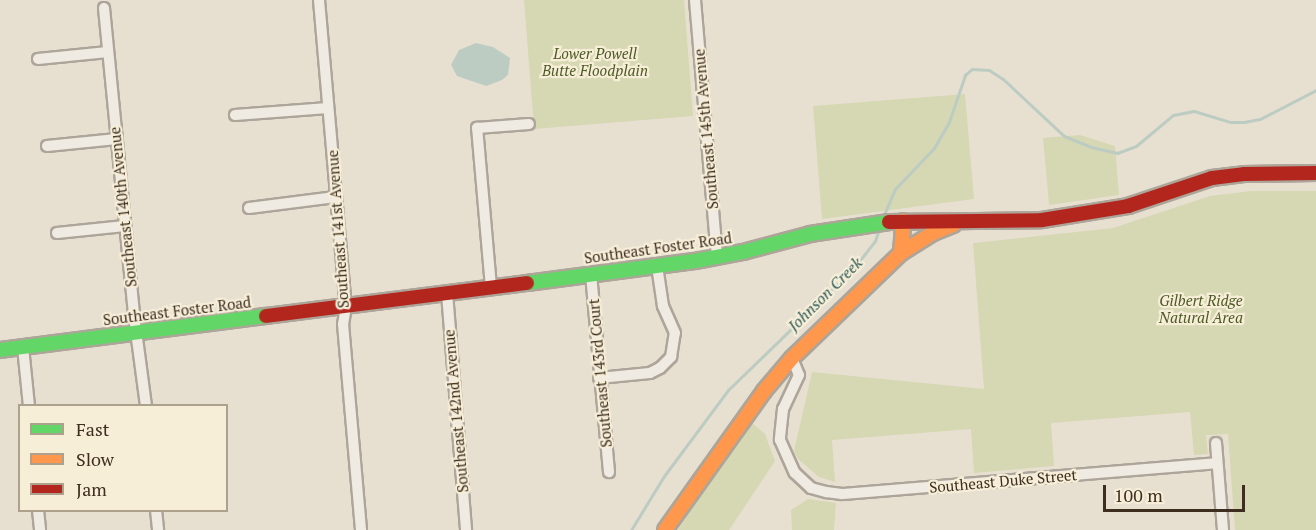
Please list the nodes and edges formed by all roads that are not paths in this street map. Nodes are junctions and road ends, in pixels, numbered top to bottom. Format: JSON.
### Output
{"nodes":[{"id":1,"x":319,"y":0,"type":"edge"},
{"id":2,"x":695,"y":0,"type":"edge"},
{"id":3,"x":104,"y":8,"type":"dead end"},
{"id":4,"x":108,"y":52,"type":"junction"},
{"id":5,"x":38,"y":59,"type":"dead end"},
{"id":6,"x":328,"y":108,"type":"junction"},
{"id":7,"x":235,"y":115,"type":"dead end"},
{"id":8,"x":529,"y":124,"type":"dead end"},
{"id":9,"x":117,"y":139,"type":"junction"},
{"id":10,"x":46,"y":146,"type":"dead end"},
{"id":11,"x":1316,"y":173,"type":"edge"},
{"id":12,"x":335,"y":197,"type":"junction"},
{"id":13,"x":249,"y":208,"type":"dead end"},
{"id":14,"x":899,"y":221,"type":"junction"},
{"id":15,"x":962,"y":222,"type":"junction"},
{"id":16,"x":125,"y":226,"type":"junction"},
{"id":17,"x":57,"y":232,"type":"dead end"},
{"id":18,"x":901,"y":253,"type":"junction"},
{"id":19,"x":717,"y":258,"type":"junction"},
{"id":20,"x":657,"y":266,"type":"junction"},
{"id":21,"x":591,"y":274,"type":"junction"},
{"id":22,"x":491,"y":287,"type":"junction"},
{"id":23,"x":447,"y":293,"type":"junction"},
{"id":24,"x":346,"y":306,"type":"junction"},
{"id":25,"x":137,"y":332,"type":"junction"},
{"id":26,"x":23,"y":347,"type":"junction"},
{"id":27,"x":0,"y":350,"type":"edge"},
{"id":28,"x":792,"y":358,"type":"junction"},
{"id":29,"x":599,"y":378,"type":"junction"},
{"id":30,"x":28,"y":404,"type":"edge"},
{"id":31,"x":146,"y":404,"type":"edge"},
{"id":32,"x":1216,"y":443,"type":"dead end"},
{"id":33,"x":1217,"y":463,"type":"junction"},
{"id":34,"x":609,"y":472,"type":"dead end"},
{"id":35,"x":38,"y":512,"type":"edge"},
{"id":36,"x":156,"y":512,"type":"edge"},
{"id":37,"x":40,"y":530,"type":"edge"},
{"id":38,"x":158,"y":530,"type":"edge"},
{"id":39,"x":361,"y":530,"type":"edge"},
{"id":40,"x":466,"y":530,"type":"edge"},
{"id":41,"x":665,"y":530,"type":"edge"},
{"id":42,"x":1223,"y":530,"type":"edge"}],
"edges":[{"from":1,"to":6,"type":"street","name":"Southeast 141st Avenue"},
{"from":2,"to":19,"type":"street","name":"Southeast 145th Avenue"},
{"from":3,"to":4,"type":"street","name":"Southeast 140th Avenue"},
{"from":4,"to":5,"type":"street"},
{"from":4,"to":9,"type":"street","name":"Southeast 140th Avenue"},
{"from":6,"to":7,"type":"street"},
{"from":6,"to":12,"type":"street","name":"Southeast 141st Avenue"},
{"from":8,"to":22,"type":"street"},
{"from":9,"to":10,"type":"street"},
{"from":9,"to":16,"type":"street","name":"Southeast 140th Avenue"},
{"from":11,"to":15,"type":"main road","name":"Southeast Foster Road"},
{"from":12,"to":13,"type":"street"},
{"from":12,"to":24,"type":"street","name":"Southeast 141st Avenue"},
{"from":14,"to":15,"type":"main road","name":"Southeast Foster Road"},
{"from":14,"to":18,"type":"main road"},
{"from":14,"to":19,"type":"main road","name":"Southeast Foster Road"},
{"from":15,"to":18,"type":"main road"},
{"from":16,"to":17,"type":"street"},
{"from":16,"to":25,"type":"street","name":"Southeast 140th Avenue"},
{"from":18,"to":28,"type":"main road"},
{"from":19,"to":20,"type":"main road","name":"Southeast Foster Road"},
{"from":20,"to":21,"type":"main road","name":"Southeast Foster Road"},
{"from":20,"to":29,"type":"street"},
{"from":21,"to":22,"type":"main road","name":"Southeast Foster Road"},
{"from":21,"to":29,"type":"street","name":"Southeast 143rd Court"},
{"from":22,"to":23,"type":"main road","name":"Southeast Foster Road"},
{"from":23,"to":24,"type":"main road","name":"Southeast Foster Road"},
{"from":23,"to":40,"type":"street","name":"Southeast 142nd Avenue"},
{"from":24,"to":25,"type":"main road","name":"Southeast Foster Road"},
{"from":24,"to":39,"type":"street","name":"Southeast 141st Avenue"},
{"from":25,"to":26,"type":"main road","name":"Southeast Foster Road"},
{"from":25,"to":31,"type":"street","name":"Southeast 140th Avenue"},
{"from":26,"to":27,"type":"main road","name":"Southeast Foster Road"},
{"from":26,"to":30,"type":"street"},
{"from":28,"to":33,"type":"street","name":"Southeast Duke Street"},
{"from":28,"to":41,"type":"main road"},
{"from":29,"to":34,"type":"street","name":"Southeast 143rd Court"},
{"from":32,"to":33,"type":"street"},
{"from":33,"to":42,"type":"street"},
{"from":35,"to":37,"type":"street"},
{"from":36,"to":38,"type":"street"}]}
